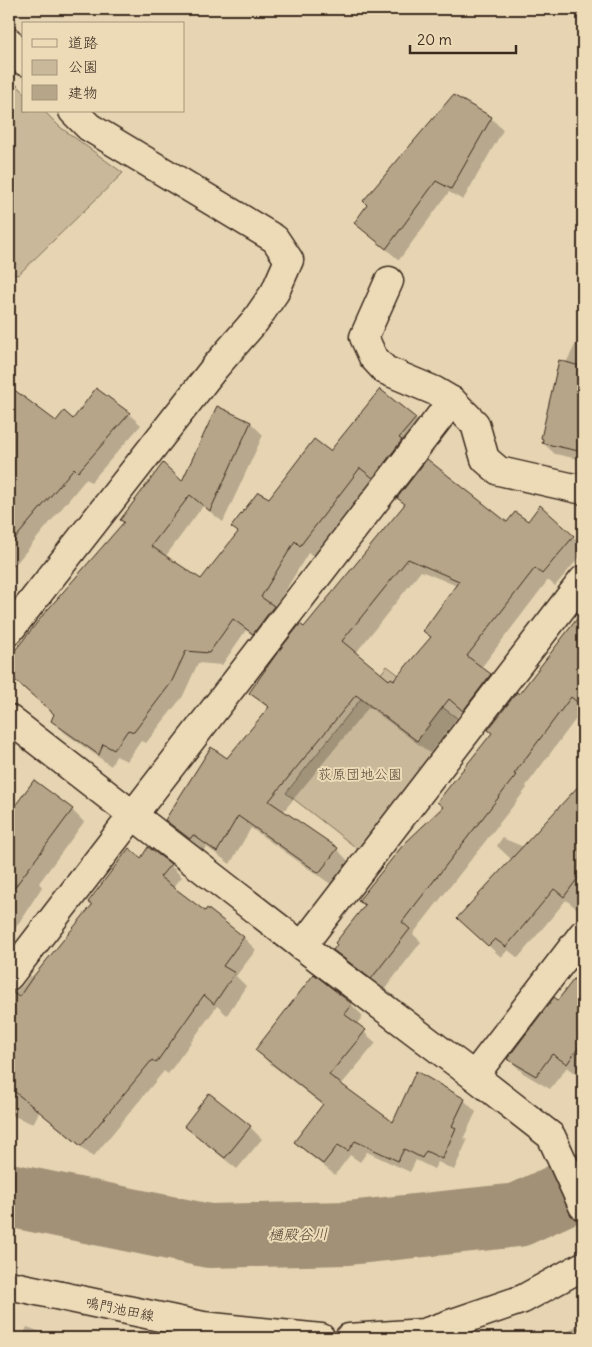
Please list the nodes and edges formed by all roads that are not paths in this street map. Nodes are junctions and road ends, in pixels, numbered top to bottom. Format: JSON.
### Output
{"nodes":[{"id":1,"x":9,"y":42,"type":"edge"},
{"id":2,"x":22,"y":58,"type":"edge"},
{"id":3,"x":74,"y":112,"type":"edge"},
{"id":4,"x":389,"y":282,"type":"dead end"},
{"id":5,"x":452,"y":401,"type":"junction"},
{"id":6,"x":583,"y":490,"type":"edge"},
{"id":7,"x":583,"y":580,"type":"edge"},
{"id":8,"x":9,"y":631,"type":"edge"},
{"id":9,"x":9,"y":719,"type":"edge"},
{"id":10,"x":133,"y":816,"type":"junction"},
{"id":11,"x":583,"y":934,"type":"edge"},
{"id":12,"x":302,"y":946,"type":"junction"},
{"id":13,"x":9,"y":976,"type":"edge"},
{"id":14,"x":474,"y":1076,"type":"junction"},
{"id":15,"x":583,"y":1206,"type":"edge"},
{"id":16,"x":583,"y":1266,"type":"edge"},
{"id":17,"x":10,"y":1288,"type":"edge"},
{"id":18,"x":320,"y":1338,"type":"edge"},
{"id":19,"x":348,"y":1338,"type":"edge"}],
"edges":[{"from":1,"to":2,"type":"street"},
{"from":3,"to":8,"type":"street"},
{"from":4,"to":5,"type":"street"},
{"from":5,"to":6,"type":"street"},
{"from":5,"to":10,"type":"street"},
{"from":7,"to":12,"type":"street"},
{"from":9,"to":10,"type":"street"},
{"from":10,"to":12,"type":"street"},
{"from":10,"to":13,"type":"street"},
{"from":11,"to":14,"type":"street"},
{"from":12,"to":14,"type":"street"},
{"from":14,"to":15,"type":"street"},
{"from":16,"to":19,"type":"street"},
{"from":17,"to":18,"type":"street","name":"鳴門池田線"}]}
